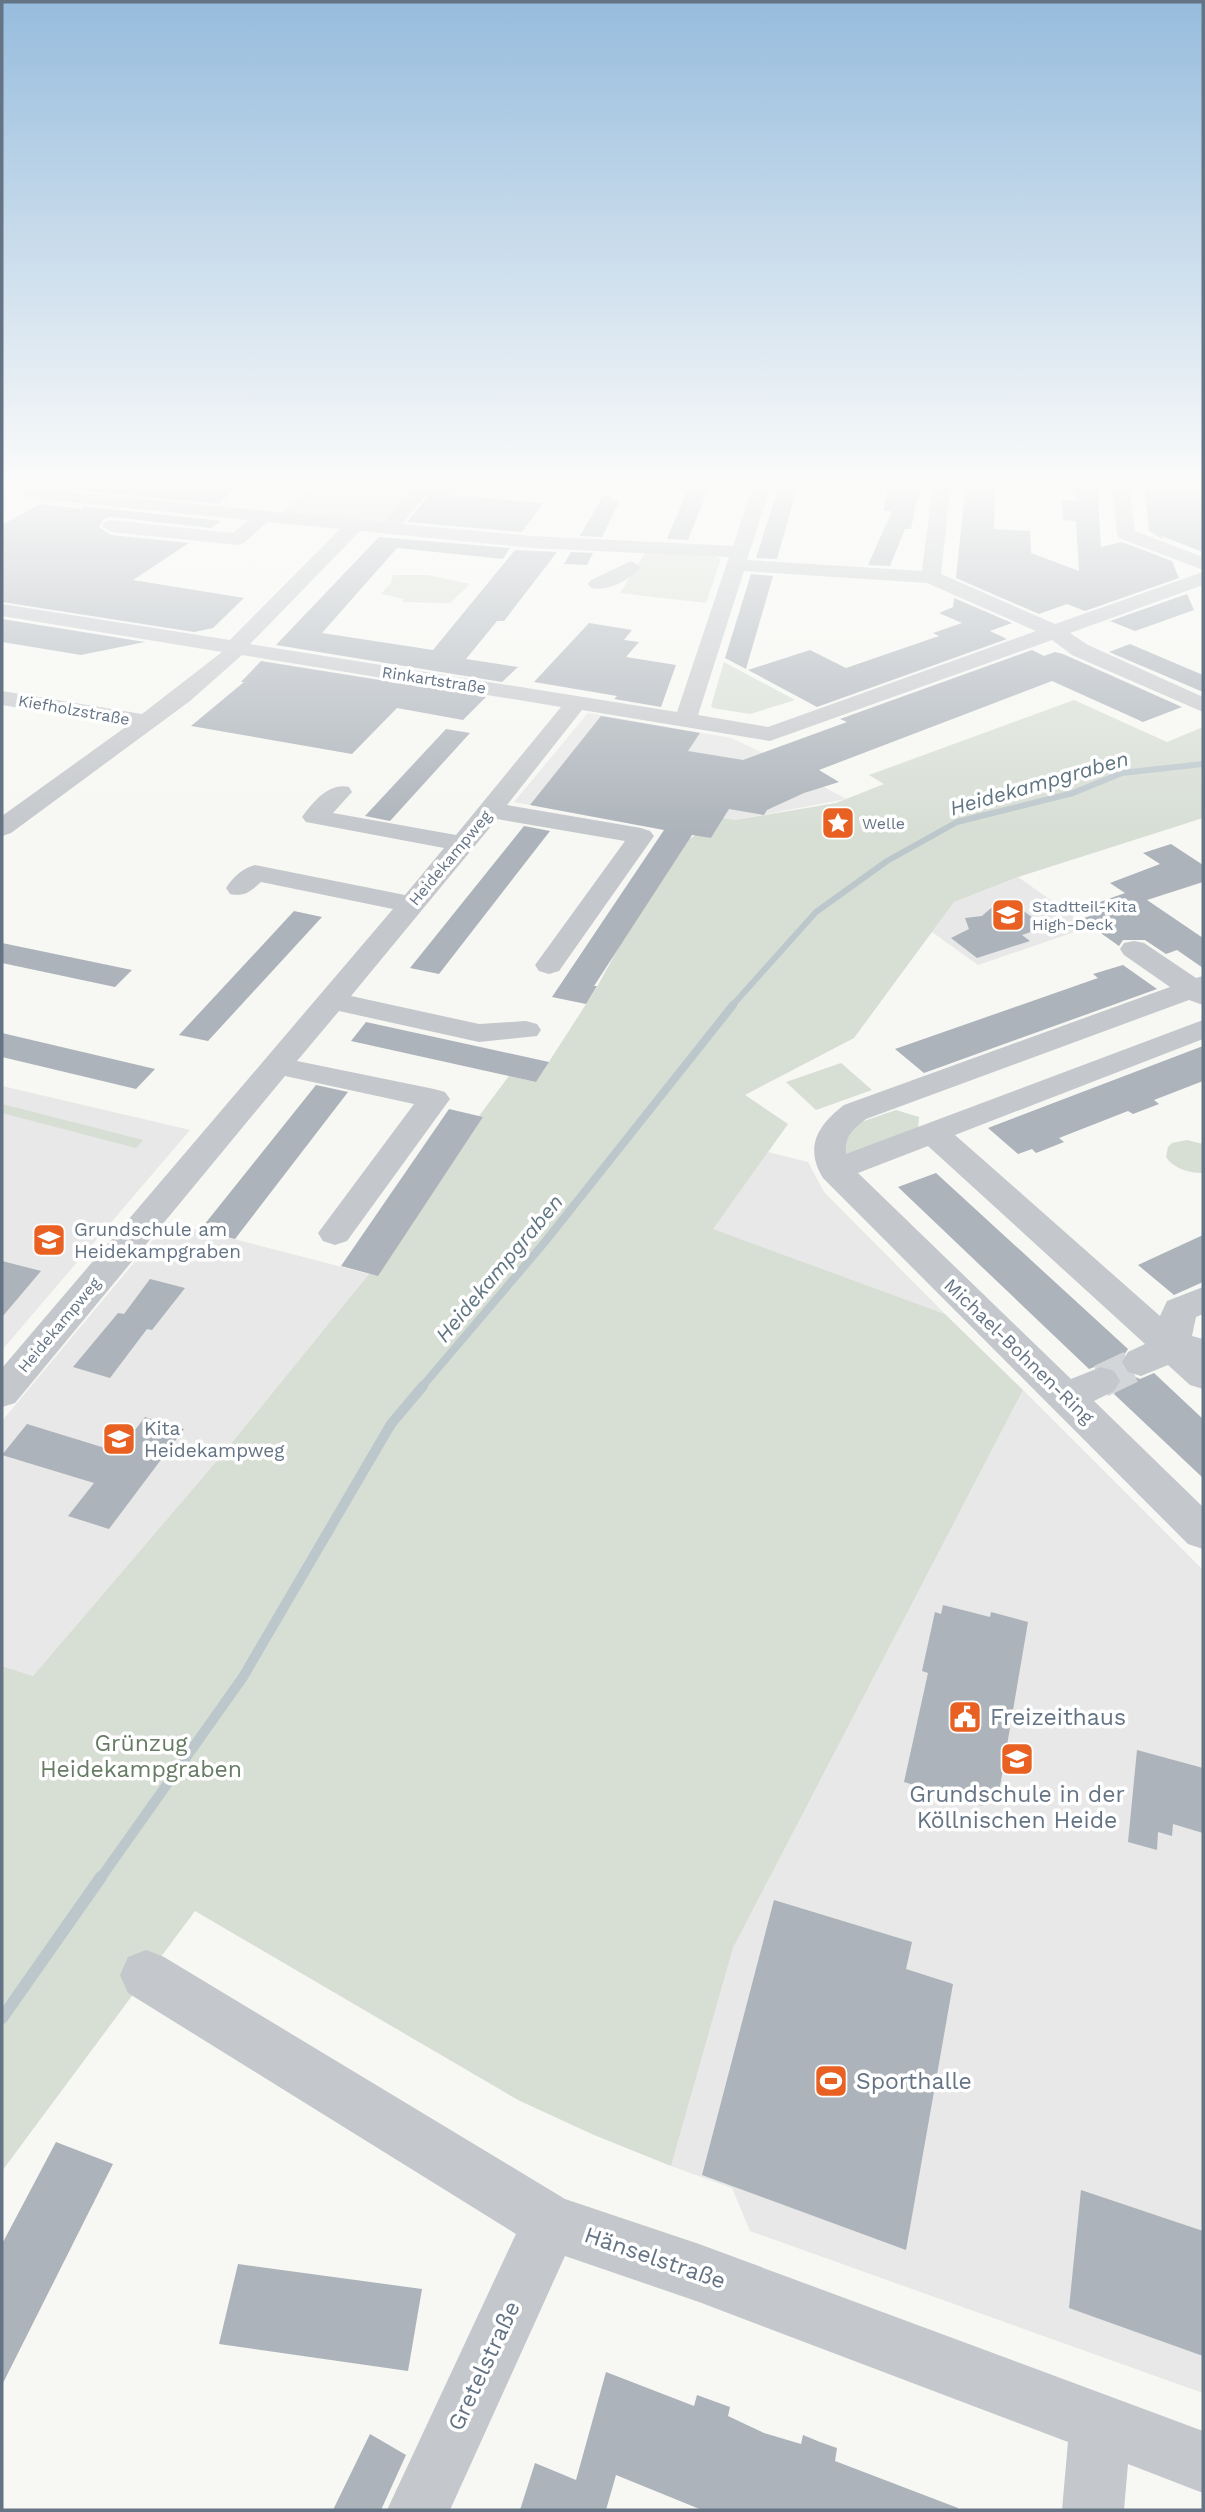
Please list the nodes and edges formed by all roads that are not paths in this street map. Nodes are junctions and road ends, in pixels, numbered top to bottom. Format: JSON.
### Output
{"nodes":[{"id":1,"x":283,"y":599,"type":"edge"},
{"id":2,"x":725,"y":599,"type":"edge"},
{"id":3,"x":982,"y":599,"type":"edge"},
{"id":4,"x":1145,"y":599,"type":"edge"},
{"id":5,"x":2,"y":610,"type":"edge"},
{"id":6,"x":1055,"y":632,"type":"junction"},
{"id":7,"x":236,"y":648,"type":"junction"},
{"id":8,"x":315,"y":660,"type":"junction"},
{"id":9,"x":297,"y":675,"type":"dead end"},
{"id":10,"x":182,"y":696,"type":"junction"},
{"id":11,"x":2,"y":698,"type":"edge"},
{"id":12,"x":212,"y":701,"type":"dead end"},
{"id":13,"x":576,"y":703,"type":"junction"},
{"id":14,"x":1203,"y":705,"type":"edge"},
{"id":15,"x":685,"y":721,"type":"junction"},
{"id":16,"x":146,"y":722,"type":"junction"},
{"id":17,"x":340,"y":792,"type":"dead end"},
{"id":18,"x":490,"y":810,"type":"junction"},
{"id":19,"x":4,"y":824,"type":"edge"},
{"id":20,"x":462,"y":844,"type":"junction"},
{"id":21,"x":239,"y":888,"type":"dead end"},
{"id":22,"x":411,"y":904,"type":"junction"},
{"id":23,"x":1134,"y":948,"type":"dead end"},
{"id":24,"x":549,"y":965,"type":"dead end"},
{"id":25,"x":1200,"y":990,"type":"edge"},
{"id":26,"x":331,"y":1000,"type":"junction"},
{"id":27,"x":1203,"y":1029,"type":"edge"},
{"id":28,"x":526,"y":1030,"type":"dead end"},
{"id":29,"x":275,"y":1065,"type":"junction"},
{"id":30,"x":908,"y":1093,"type":"junction"},
{"id":31,"x":939,"y":1130,"type":"junction"},
{"id":32,"x":835,"y":1170,"type":"junction"},
{"id":33,"x":335,"y":1233,"type":"dead end"},
{"id":34,"x":1203,"y":1300,"type":"edge"},
{"id":35,"x":1172,"y":1353,"type":"edge"},
{"id":36,"x":1203,"y":1376,"type":"edge"},
{"id":37,"x":1101,"y":1381,"type":"tunnel mouth"},
{"id":38,"x":2,"y":1393,"type":"edge"},
{"id":39,"x":1067,"y":1397,"type":"junction"},
{"id":40,"x":1203,"y":1532,"type":"edge"},
{"id":41,"x":146,"y":1975,"type":"dead end"},
{"id":42,"x":551,"y":2223,"type":"junction"},
{"id":43,"x":1100,"y":2422,"type":"junction"},
{"id":44,"x":1203,"y":2462,"type":"edge"},
{"id":45,"x":418,"y":2510,"type":"edge"},
{"id":46,"x":1093,"y":2510,"type":"edge"}],
"edges":[{"from":1,"to":7,"type":"street"},
{"from":2,"to":15,"type":"street"},
{"from":3,"to":6,"type":"street"},
{"from":4,"to":6,"type":"street"},
{"from":5,"to":7,"type":"street","name":"Rinkartstraße"},
{"from":6,"to":14,"type":"street"},
{"from":6,"to":15,"type":"street"},
{"from":7,"to":8,"type":"street","name":"Rinkartstraße"},
{"from":7,"to":10,"type":"street"},
{"from":8,"to":9,"type":"street"},
{"from":8,"to":13,"type":"street","name":"Rinkartstraße"},
{"from":10,"to":12,"type":"street"},
{"from":10,"to":16,"type":"street"},
{"from":11,"to":16,"type":"street","name":"Kiefholzstraße"},
{"from":13,"to":15,"type":"street"},
{"from":13,"to":18,"type":"street","name":"Heidekampweg"},
{"from":16,"to":19,"type":"street"},
{"from":17,"to":20,"type":"street"},
{"from":18,"to":20,"type":"street","name":"Heidekampweg"},
{"from":18,"to":24,"type":"street"},
{"from":20,"to":22,"type":"street","name":"Heidekampweg"},
{"from":21,"to":22,"type":"street"},
{"from":22,"to":26,"type":"street","name":"Heidekampweg"},
{"from":23,"to":25,"type":"street"},
{"from":25,"to":30,"type":"street"},
{"from":26,"to":28,"type":"street"},
{"from":26,"to":29,"type":"street","name":"Heidekampweg"},
{"from":27,"to":31,"type":"street"},
{"from":29,"to":33,"type":"street"},
{"from":29,"to":38,"type":"street","name":"Heidekampweg"},
{"from":30,"to":31,"type":"street"},
{"from":30,"to":32,"type":"street"},
{"from":31,"to":32,"type":"street"},
{"from":31,"to":35,"type":"street"},
{"from":32,"to":39,"type":"street","name":"Michael-Bohnen-Ring"},
{"from":34,"to":35,"type":"street"},
{"from":35,"to":36,"type":"street"},
{"from":37,"to":39,"type":"street"},
{"from":39,"to":40,"type":"street","name":"Michael-Bohnen-Ring"},
{"from":41,"to":42,"type":"street","name":"Hänselstraße"},
{"from":42,"to":43,"type":"street","name":"Hänselstraße"},
{"from":42,"to":45,"type":"street","name":"Gretelstraße"},
{"from":43,"to":44,"type":"street","name":"Hänselstraße"},
{"from":43,"to":46,"type":"street"}]}
